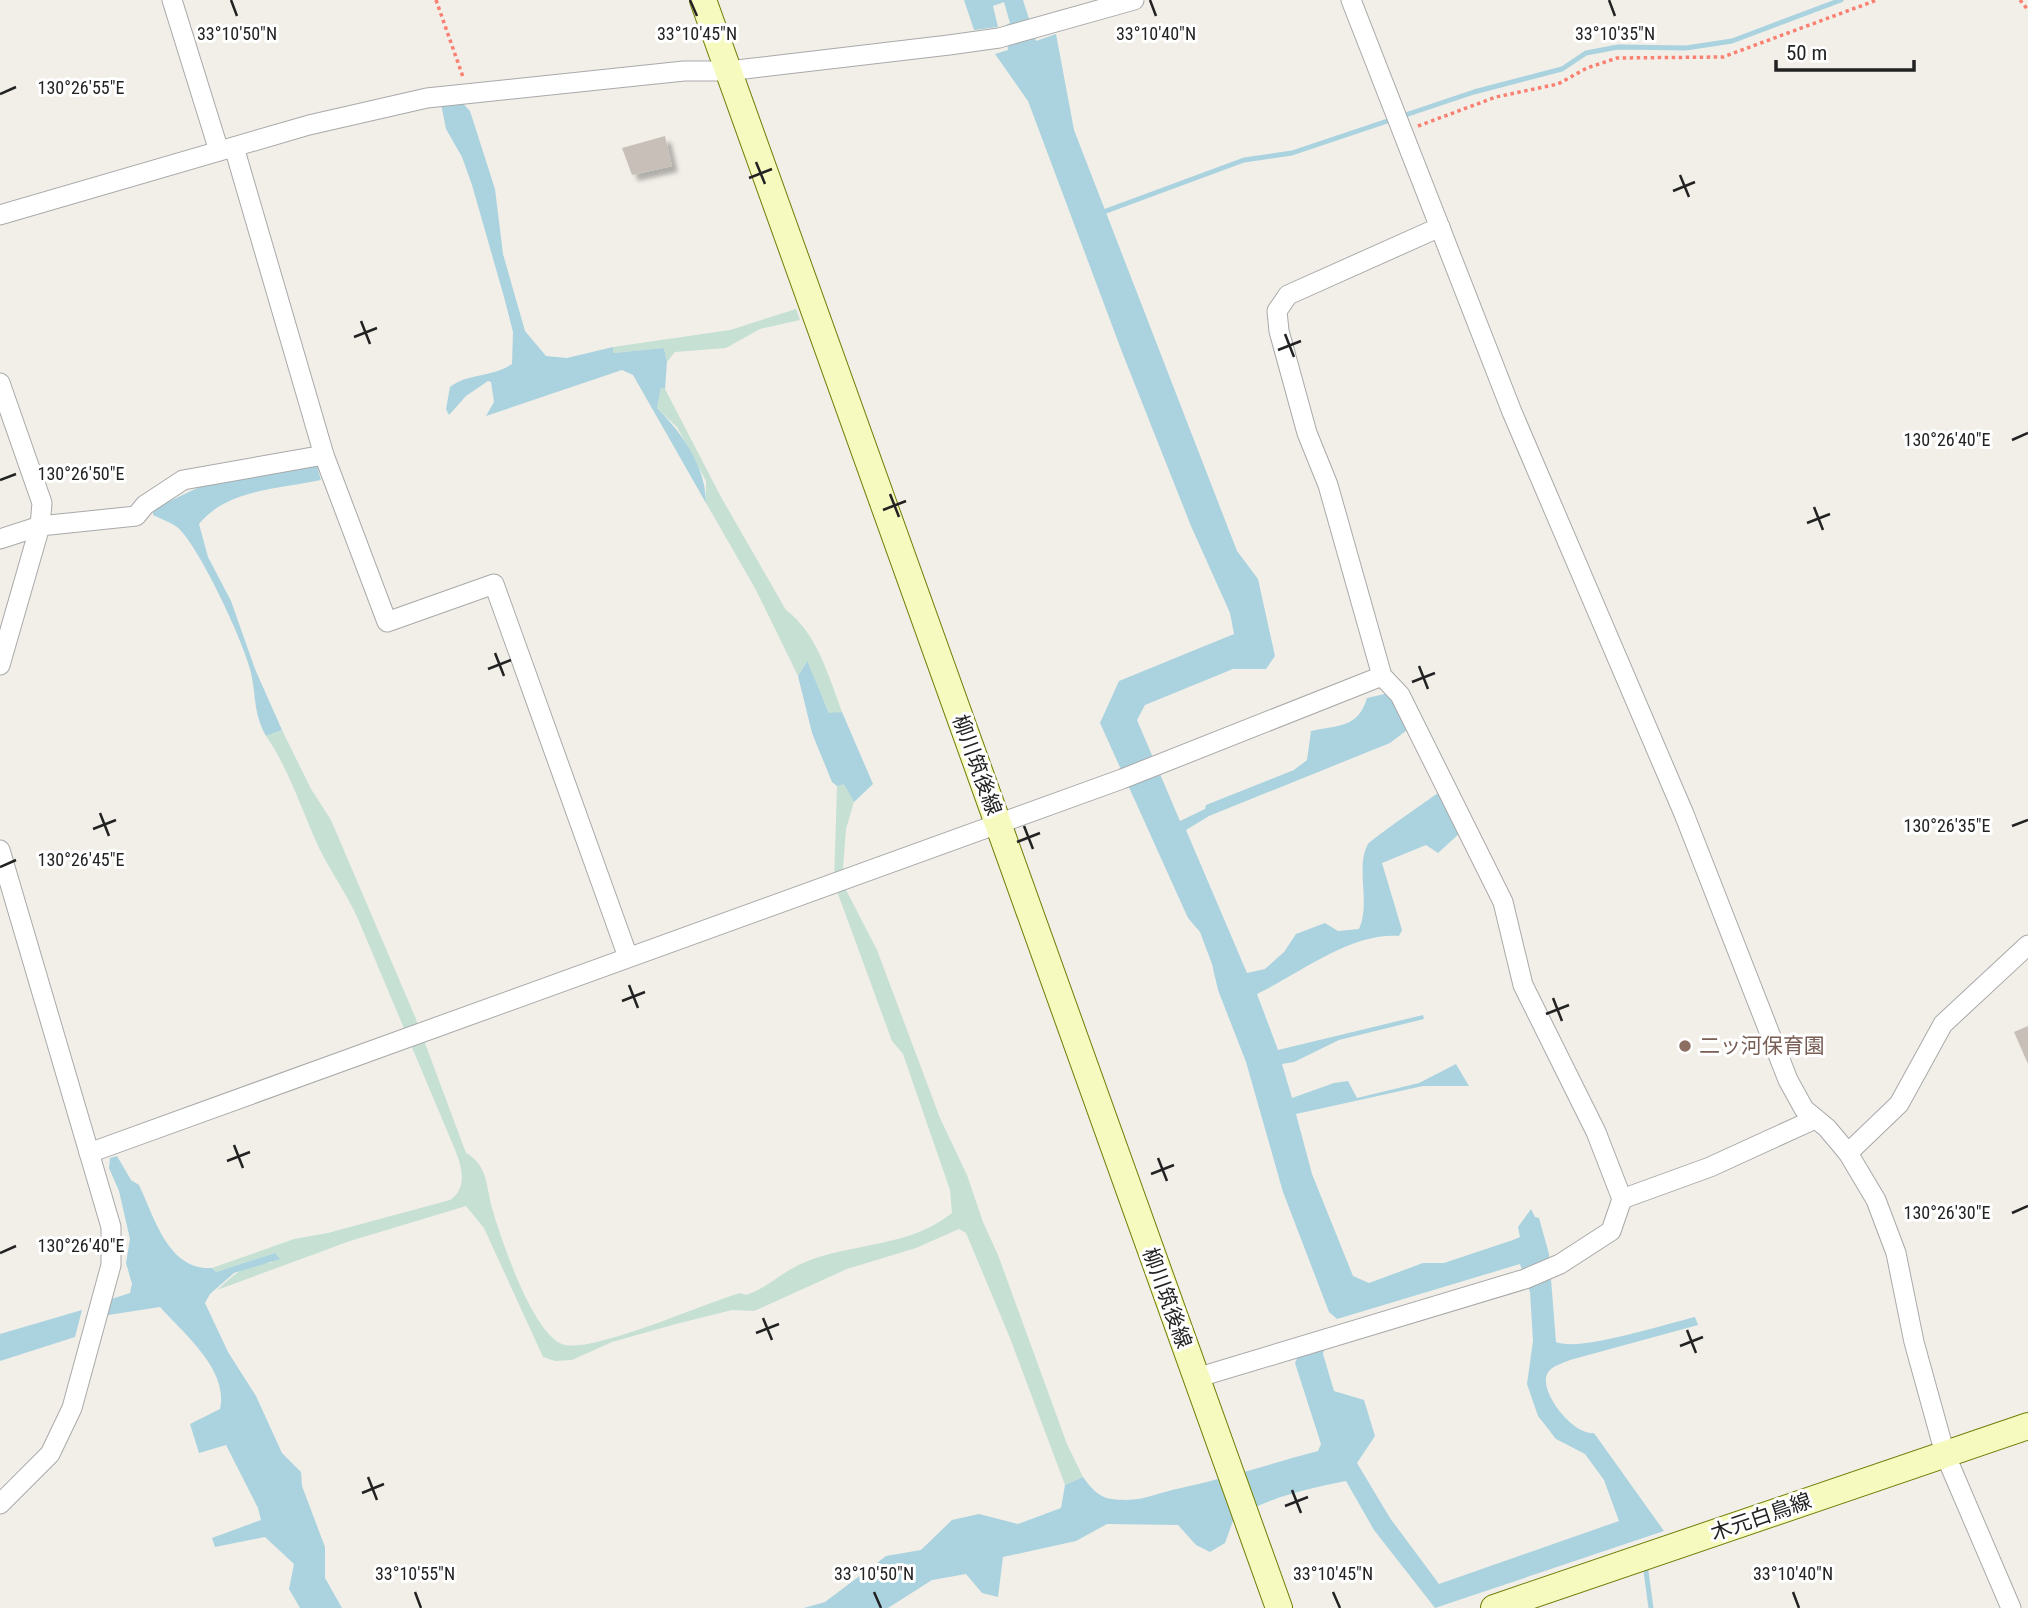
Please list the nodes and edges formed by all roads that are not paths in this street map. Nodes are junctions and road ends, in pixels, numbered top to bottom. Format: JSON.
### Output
{"nodes":[{"id":1,"x":172,"y":0,"type":"edge"},
{"id":2,"x":703,"y":0,"type":"edge"},
{"id":3,"x":1134,"y":0,"type":"edge"},
{"id":4,"x":1351,"y":0,"type":"edge"},
{"id":5,"x":728,"y":71,"type":"junction"},
{"id":6,"x":227,"y":149,"type":"junction"},
{"id":7,"x":0,"y":215,"type":"edge"},
{"id":8,"x":1440,"y":227,"type":"junction"},
{"id":9,"x":0,"y":383,"type":"edge"},
{"id":10,"x":324,"y":455,"type":"junction"},
{"id":11,"x":40,"y":526,"type":"junction"},
{"id":12,"x":0,"y":539,"type":"edge"},
{"id":13,"x":0,"y":665,"type":"edge"},
{"id":14,"x":1382,"y":676,"type":"junction"},
{"id":15,"x":998,"y":824,"type":"junction"},
{"id":16,"x":0,"y":850,"type":"edge"},
{"id":17,"x":2028,"y":945,"type":"edge"},
{"id":18,"x":628,"y":957,"type":"junction"},
{"id":19,"x":1821,"y":1123,"type":"junction"},
{"id":20,"x":1846,"y":1150,"type":"junction"},
{"id":21,"x":89,"y":1153,"type":"junction"},
{"id":22,"x":1622,"y":1199,"type":"junction"},
{"id":23,"x":1196,"y":1378,"type":"junction"},
{"id":24,"x":2028,"y":1426,"type":"edge"},
{"id":25,"x":1945,"y":1454,"type":"junction"},
{"id":26,"x":0,"y":1504,"type":"edge"},
{"id":27,"x":1279,"y":1608,"type":"edge"},
{"id":28,"x":1494,"y":1608,"type":"edge"},
{"id":29,"x":2011,"y":1608,"type":"edge"}],
"edges":[{"from":1,"to":6,"type":"street"},
{"from":2,"to":5,"type":"main road","name":"柳川筑後線"},
{"from":3,"to":5,"type":"street"},
{"from":4,"to":8,"type":"street"},
{"from":5,"to":6,"type":"street"},
{"from":5,"to":15,"type":"main road","name":"柳川筑後線"},
{"from":6,"to":7,"type":"street"},
{"from":6,"to":10,"type":"street"},
{"from":8,"to":14,"type":"street"},
{"from":8,"to":19,"type":"street"},
{"from":9,"to":11,"type":"street"},
{"from":10,"to":11,"type":"street"},
{"from":10,"to":18,"type":"street"},
{"from":11,"to":12,"type":"street"},
{"from":11,"to":13,"type":"street"},
{"from":14,"to":15,"type":"street"},
{"from":14,"to":22,"type":"street"},
{"from":15,"to":18,"type":"street"},
{"from":15,"to":23,"type":"main road","name":"柳川筑後線"},
{"from":16,"to":21,"type":"street"},
{"from":17,"to":20,"type":"street"},
{"from":18,"to":21,"type":"street"},
{"from":19,"to":20,"type":"street"},
{"from":19,"to":22,"type":"street"},
{"from":20,"to":25,"type":"street"},
{"from":21,"to":26,"type":"street"},
{"from":22,"to":23,"type":"street"},
{"from":23,"to":27,"type":"main road","name":"柳川筑後線"},
{"from":24,"to":25,"type":"main road","name":"木元白鳥線"},
{"from":25,"to":28,"type":"main road","name":"木元白鳥線"},
{"from":25,"to":29,"type":"street"}]}
